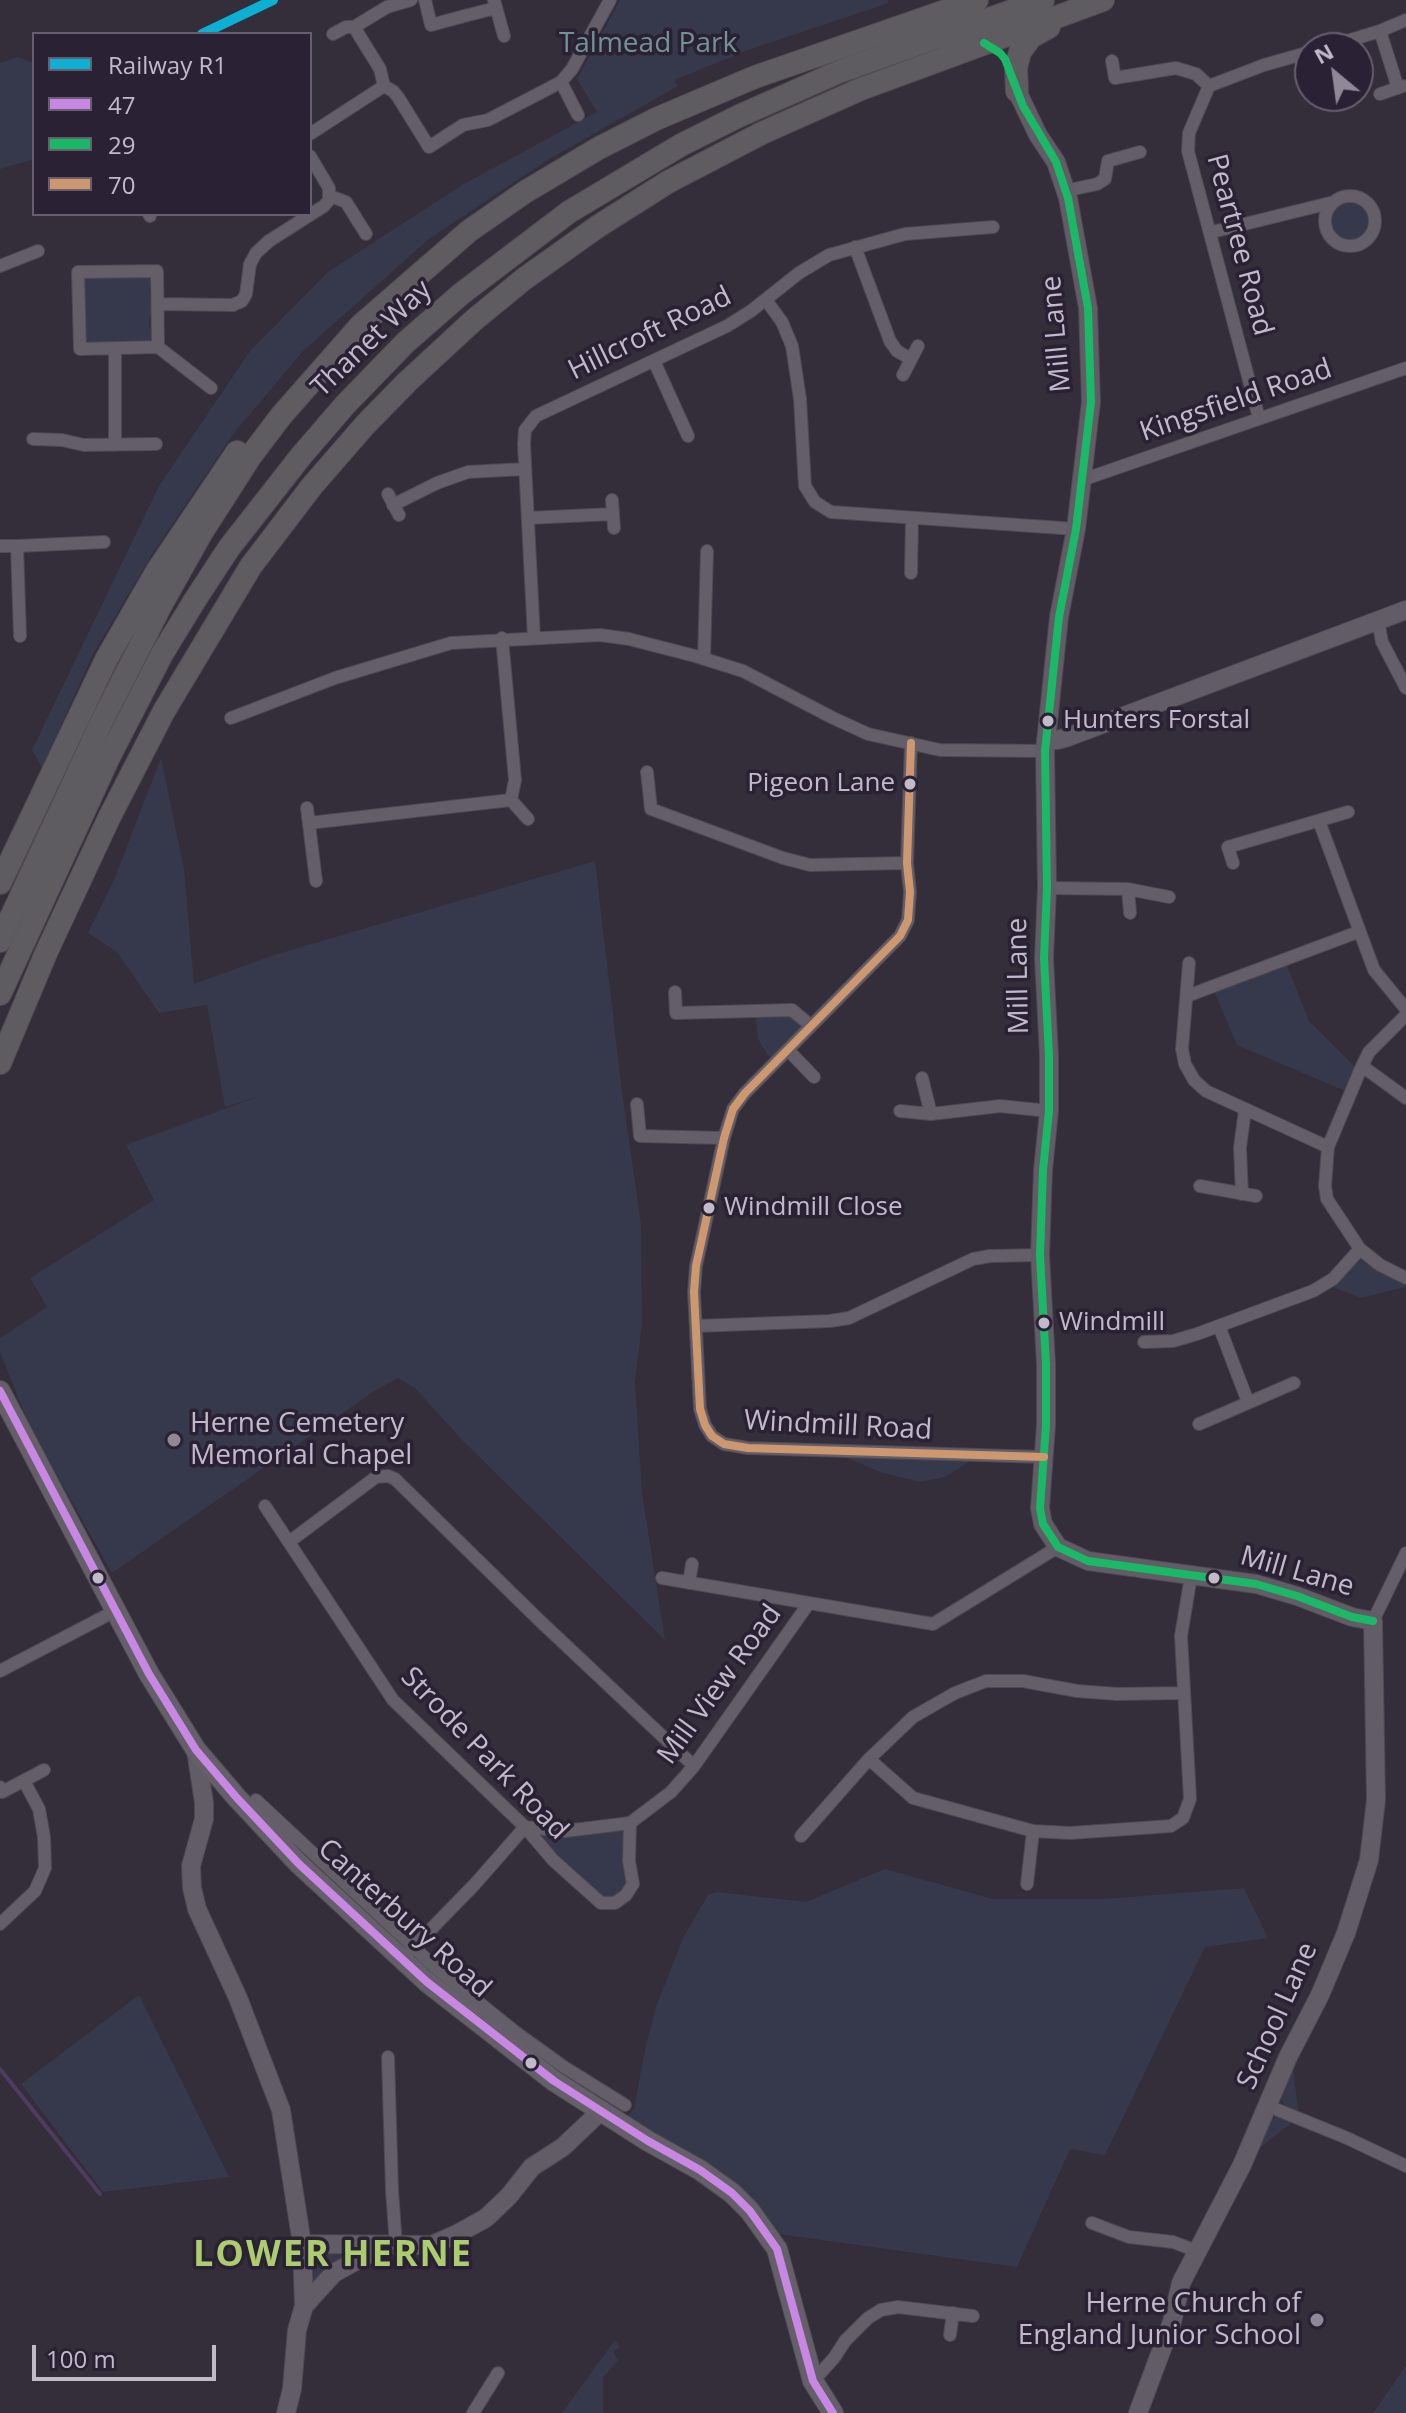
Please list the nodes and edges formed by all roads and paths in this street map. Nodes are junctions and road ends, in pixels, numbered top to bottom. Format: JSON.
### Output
{"nodes":[{"id":1,"x":411,"y":0,"type":"edge"},
{"id":2,"x":425,"y":0,"type":"edge"},
{"id":3,"x":610,"y":0,"type":"edge"},
{"id":4,"x":977,"y":0,"type":"edge"},
{"id":5,"x":1043,"y":0,"type":"edge"},
{"id":6,"x":1103,"y":0,"type":"edge"},
{"id":7,"x":1114,"y":0,"type":"edge"},
{"id":8,"x":495,"y":4,"type":"edge"},
{"id":9,"x":1406,"y":20,"type":"edge"},
{"id":10,"x":354,"y":27,"type":"junction"},
{"id":11,"x":1380,"y":31,"type":"junction"},
{"id":12,"x":1374,"y":33,"type":"edge"},
{"id":13,"x":333,"y":34,"type":"dead end"},
{"id":14,"x":504,"y":36,"type":"dead end"},
{"id":15,"x":984,"y":43,"type":"junction"},
{"id":16,"x":1294,"y":57,"type":"edge"},
{"id":17,"x":1112,"y":61,"type":"dead end"},
{"id":18,"x":561,"y":82,"type":"junction"},
{"id":19,"x":384,"y":86,"type":"junction"},
{"id":20,"x":1209,"y":86,"type":"junction"},
{"id":21,"x":1402,"y":86,"type":"edge"},
{"id":22,"x":1017,"y":91,"type":"junction"},
{"id":23,"x":1380,"y":94,"type":"dead end"},
{"id":24,"x":578,"y":115,"type":"dead end"},
{"id":25,"x":312,"y":133,"type":"edge"},
{"id":26,"x":1140,"y":152,"type":"dead end"},
{"id":27,"x":312,"y":159,"type":"edge"},
{"id":28,"x":1065,"y":191,"type":"junction"},
{"id":29,"x":330,"y":196,"type":"junction"},
{"id":30,"x":1334,"y":202,"type":"junction"},
{"id":31,"x":312,"y":214,"type":"edge"},
{"id":32,"x":308,"y":216,"type":"edge"},
{"id":33,"x":993,"y":227,"type":"dead end"},
{"id":34,"x":1212,"y":232,"type":"junction"},
{"id":35,"x":366,"y":234,"type":"dead end"},
{"id":36,"x":855,"y":247,"type":"junction"},
{"id":37,"x":38,"y":251,"type":"dead end"},
{"id":38,"x":0,"y":266,"type":"edge"},
{"id":39,"x":766,"y":300,"type":"junction"},
{"id":40,"x":158,"y":304,"type":"junction"},
{"id":41,"x":918,"y":346,"type":"dead end"},
{"id":42,"x":158,"y":347,"type":"junction"},
{"id":43,"x":115,"y":348,"type":"junction"},
{"id":44,"x":911,"y":359,"type":"junction"},
{"id":45,"x":654,"y":361,"type":"junction"},
{"id":46,"x":321,"y":368,"type":"junction"},
{"id":47,"x":1406,"y":368,"type":"edge"},
{"id":48,"x":903,"y":375,"type":"dead end"},
{"id":49,"x":211,"y":388,"type":"dead end"},
{"id":50,"x":1259,"y":418,"type":"junction"},
{"id":51,"x":688,"y":436,"type":"dead end"},
{"id":52,"x":33,"y":439,"type":"dead end"},
{"id":53,"x":156,"y":444,"type":"dead end"},
{"id":54,"x":115,"y":445,"type":"junction"},
{"id":55,"x":524,"y":469,"type":"junction"},
{"id":56,"x":1082,"y":480,"type":"junction"},
{"id":57,"x":393,"y":505,"type":"dead end"},
{"id":58,"x":528,"y":518,"type":"junction"},
{"id":59,"x":912,"y":518,"type":"junction"},
{"id":60,"x":614,"y":528,"type":"dead end"},
{"id":61,"x":1076,"y":529,"type":"junction"},
{"id":62,"x":104,"y":542,"type":"dead end"},
{"id":63,"x":0,"y":546,"type":"edge"},
{"id":64,"x":17,"y":546,"type":"junction"},
{"id":65,"x":707,"y":551,"type":"dead end"},
{"id":66,"x":911,"y":573,"type":"dead end"},
{"id":67,"x":1406,"y":610,"type":"edge"},
{"id":68,"x":1378,"y":621,"type":"junction"},
{"id":69,"x":20,"y":636,"type":"dead end"},
{"id":70,"x":502,"y":638,"type":"junction"},
{"id":71,"x":534,"y":638,"type":"junction"},
{"id":72,"x":704,"y":659,"type":"junction"},
{"id":73,"x":1406,"y":688,"type":"edge"},
{"id":74,"x":231,"y":718,"type":"dead end"},
{"id":75,"x":911,"y":743,"type":"junction"},
{"id":76,"x":1045,"y":745,"type":"junction"},
{"id":77,"x":647,"y":772,"type":"dead end"},
{"id":78,"x":511,"y":800,"type":"junction"},
{"id":79,"x":307,"y":808,"type":"dead end"},
{"id":80,"x":1348,"y":812,"type":"dead end"},
{"id":81,"x":528,"y":819,"type":"dead end"},
{"id":82,"x":1319,"y":821,"type":"junction"},
{"id":83,"x":309,"y":823,"type":"junction"},
{"id":84,"x":907,"y":863,"type":"junction"},
{"id":85,"x":1233,"y":863,"type":"dead end"},
{"id":86,"x":316,"y":881,"type":"dead end"},
{"id":87,"x":0,"y":883,"type":"edge"},
{"id":88,"x":1047,"y":888,"type":"junction"},
{"id":89,"x":1128,"y":889,"type":"junction"},
{"id":90,"x":1169,"y":897,"type":"dead end"},
{"id":91,"x":1130,"y":913,"type":"dead end"},
{"id":92,"x":1358,"y":932,"type":"junction"},
{"id":93,"x":0,"y":941,"type":"edge"},
{"id":94,"x":1189,"y":963,"type":"dead end"},
{"id":95,"x":35,"y":978,"type":"junction"},
{"id":96,"x":675,"y":992,"type":"dead end"},
{"id":97,"x":0,"y":994,"type":"edge"},
{"id":98,"x":1187,"y":996,"type":"junction"},
{"id":99,"x":1406,"y":1009,"type":"edge"},
{"id":100,"x":1406,"y":1015,"type":"edge"},
{"id":101,"x":810,"y":1025,"type":"junction"},
{"id":102,"x":27,"y":1040,"type":"dead end"},
{"id":103,"x":788,"y":1050,"type":"junction"},
{"id":104,"x":0,"y":1063,"type":"edge"},
{"id":105,"x":1362,"y":1066,"type":"junction"},
{"id":106,"x":814,"y":1077,"type":"dead end"},
{"id":107,"x":922,"y":1078,"type":"dead end"},
{"id":108,"x":1406,"y":1098,"type":"edge"},
{"id":109,"x":637,"y":1104,"type":"dead end"},
{"id":110,"x":1245,"y":1110,"type":"junction"},
{"id":111,"x":900,"y":1111,"type":"dead end"},
{"id":112,"x":1049,"y":1111,"type":"junction"},
{"id":113,"x":931,"y":1114,"type":"junction"},
{"id":114,"x":724,"y":1138,"type":"junction"},
{"id":115,"x":1328,"y":1147,"type":"junction"},
{"id":116,"x":1200,"y":1186,"type":"dead end"},
{"id":117,"x":1242,"y":1194,"type":"junction"},
{"id":118,"x":1256,"y":1196,"type":"dead end"},
{"id":119,"x":1360,"y":1249,"type":"junction"},
{"id":120,"x":1040,"y":1255,"type":"junction"},
{"id":121,"x":1406,"y":1278,"type":"edge"},
{"id":122,"x":696,"y":1326,"type":"junction"},
{"id":123,"x":1219,"y":1326,"type":"junction"},
{"id":124,"x":1144,"y":1342,"type":"dead end"},
{"id":125,"x":1294,"y":1383,"type":"dead end"},
{"id":126,"x":0,"y":1391,"type":"edge"},
{"id":127,"x":1248,"y":1402,"type":"junction"},
{"id":128,"x":8,"y":1419,"type":"edge"},
{"id":129,"x":1199,"y":1424,"type":"dead end"},
{"id":130,"x":1044,"y":1457,"type":"junction"},
{"id":131,"x":265,"y":1506,"type":"dead end"},
{"id":132,"x":289,"y":1542,"type":"junction"},
{"id":133,"x":1058,"y":1547,"type":"junction"},
{"id":134,"x":1406,"y":1553,"type":"edge"},
{"id":135,"x":692,"y":1564,"type":"dead end"},
{"id":136,"x":1191,"y":1576,"type":"junction"},
{"id":137,"x":662,"y":1578,"type":"dead end"},
{"id":138,"x":689,"y":1583,"type":"junction"},
{"id":139,"x":809,"y":1603,"type":"junction"},
{"id":140,"x":115,"y":1611,"type":"junction"},
{"id":141,"x":1373,"y":1621,"type":"junction"},
{"id":142,"x":0,"y":1671,"type":"edge"},
{"id":143,"x":1184,"y":1693,"type":"junction"},
{"id":144,"x":196,"y":1750,"type":"junction"},
{"id":145,"x":869,"y":1759,"type":"junction"},
{"id":146,"x":694,"y":1766,"type":"junction"},
{"id":147,"x":44,"y":1770,"type":"dead end"},
{"id":148,"x":24,"y":1781,"type":"junction"},
{"id":149,"x":1,"y":1790,"type":"edge"},
{"id":150,"x":256,"y":1800,"type":"dead end"},
{"id":151,"x":630,"y":1823,"type":"junction"},
{"id":152,"x":525,"y":1827,"type":"junction"},
{"id":153,"x":1033,"y":1831,"type":"junction"},
{"id":154,"x":801,"y":1836,"type":"dead end"},
{"id":155,"x":1027,"y":1884,"type":"dead end"},
{"id":156,"x":0,"y":1924,"type":"edge"},
{"id":157,"x":406,"y":1954,"type":"junction"},
{"id":158,"x":388,"y":2057,"type":"dead end"},
{"id":159,"x":607,"y":2097,"type":"junction"},
{"id":160,"x":625,"y":2105,"type":"dead end"},
{"id":161,"x":1268,"y":2106,"type":"junction"},
{"id":162,"x":1406,"y":2166,"type":"edge"},
{"id":163,"x":1092,"y":2223,"type":"dead end"},
{"id":164,"x":302,"y":2244,"type":"junction"},
{"id":165,"x":390,"y":2246,"type":"junction"},
{"id":166,"x":1197,"y":2251,"type":"junction"},
{"id":167,"x":304,"y":2306,"type":"junction"},
{"id":168,"x":953,"y":2313,"type":"junction"},
{"id":169,"x":973,"y":2316,"type":"dead end"},
{"id":170,"x":950,"y":2335,"type":"dead end"},
{"id":171,"x":498,"y":2373,"type":"dead end"},
{"id":172,"x":813,"y":2381,"type":"junction"},
{"id":173,"x":1139,"y":2412,"type":"edge"},
{"id":174,"x":286,"y":2413,"type":"edge"},
{"id":175,"x":473,"y":2413,"type":"edge"},
{"id":176,"x":833,"y":2413,"type":"edge"}],
"edges":[{"from":1,"to":10,"type":"street"},
{"from":2,"to":8,"type":"street"},
{"from":3,"to":18,"type":"street"},
{"from":4,"to":46,"type":"highway","name":"Thanet Way"},
{"from":5,"to":97,"type":"highway","name":"Thanet Way"},
{"from":6,"to":15,"type":"highway"},
{"from":7,"to":22,"type":"highway"},
{"from":8,"to":14,"type":"street"},
{"from":9,"to":11,"type":"street"},
{"from":10,"to":13,"type":"street"},
{"from":10,"to":19,"type":"street"},
{"from":11,"to":12,"type":"street"},
{"from":11,"to":21,"type":"street"},
{"from":15,"to":22,"type":"highway"},
{"from":15,"to":95,"type":"highway"},
{"from":16,"to":20,"type":"street"},
{"from":17,"to":20,"type":"street"},
{"from":18,"to":19,"type":"street"},
{"from":18,"to":24,"type":"street"},
{"from":19,"to":25,"type":"street"},
{"from":20,"to":34,"type":"street","name":"Peartree Road"},
{"from":21,"to":23,"type":"street"},
{"from":22,"to":28,"type":"street","name":"Mill Lane"},
{"from":26,"to":28,"type":"street"},
{"from":27,"to":29,"type":"street"},
{"from":28,"to":56,"type":"street","name":"Mill Lane"},
{"from":29,"to":31,"type":"street"},
{"from":29,"to":35,"type":"street"},
{"from":30,"to":30,"type":"street"},
{"from":30,"to":34,"type":"street"},
{"from":32,"to":40,"type":"street"},
{"from":33,"to":36,"type":"street","name":"Hillcroft Road"},
{"from":34,"to":50,"type":"street","name":"Peartree Road"},
{"from":36,"to":39,"type":"street","name":"Hillcroft Road"},
{"from":36,"to":44,"type":"street"},
{"from":37,"to":38,"type":"street"},
{"from":39,"to":45,"type":"street","name":"Hillcroft Road"},
{"from":39,"to":59,"type":"street"},
{"from":40,"to":42,"type":"street"},
{"from":40,"to":43,"type":"street"},
{"from":41,"to":44,"type":"street"},
{"from":42,"to":43,"type":"street"},
{"from":42,"to":49,"type":"street"},
{"from":43,"to":54,"type":"street"},
{"from":44,"to":48,"type":"street"},
{"from":45,"to":51,"type":"street"},
{"from":45,"to":55,"type":"street","name":"Hillcroft Road"},
{"from":46,"to":87,"type":"highway"},
{"from":46,"to":93,"type":"highway","name":"Thanet Way"},
{"from":47,"to":50,"type":"street","name":"Kingsfield Road"},
{"from":50,"to":56,"type":"street","name":"Kingsfield Road"},
{"from":52,"to":54,"type":"street"},
{"from":53,"to":54,"type":"street"},
{"from":55,"to":57,"type":"street"},
{"from":55,"to":58,"type":"street","name":"Hillcroft Road"},
{"from":56,"to":61,"type":"street","name":"Mill Lane"},
{"from":58,"to":60,"type":"street"},
{"from":58,"to":71,"type":"street","name":"Hillcroft Road"},
{"from":59,"to":61,"type":"street"},
{"from":59,"to":66,"type":"street"},
{"from":61,"to":76,"type":"street","name":"Mill Lane"},
{"from":62,"to":64,"type":"street"},
{"from":63,"to":64,"type":"street"},
{"from":64,"to":69,"type":"street"},
{"from":65,"to":72,"type":"street"},
{"from":67,"to":68,"type":"street"},
{"from":68,"to":73,"type":"street"},
{"from":68,"to":76,"type":"street"},
{"from":70,"to":71,"type":"street"},
{"from":70,"to":74,"type":"street"},
{"from":70,"to":78,"type":"street"},
{"from":71,"to":72,"type":"street"},
{"from":72,"to":75,"type":"street"},
{"from":75,"to":76,"type":"street"},
{"from":75,"to":84,"type":"street","name":"Windmill Road"},
{"from":76,"to":88,"type":"street","name":"Mill Lane"},
{"from":77,"to":84,"type":"street"},
{"from":78,"to":81,"type":"street"},
{"from":78,"to":83,"type":"street"},
{"from":79,"to":83,"type":"street"},
{"from":80,"to":82,"type":"street"},
{"from":82,"to":85,"type":"street"},
{"from":82,"to":92,"type":"street"},
{"from":83,"to":86,"type":"street"},
{"from":84,"to":101,"type":"street","name":"Windmill Road"},
{"from":88,"to":89,"type":"street"},
{"from":88,"to":112,"type":"street","name":"Mill Lane"},
{"from":89,"to":90,"type":"street"},
{"from":89,"to":91,"type":"street"},
{"from":92,"to":98,"type":"street"},
{"from":92,"to":99,"type":"street"},
{"from":94,"to":98,"type":"street"},
{"from":95,"to":102,"type":"highway"},
{"from":95,"to":104,"type":"highway"},
{"from":96,"to":101,"type":"street"},
{"from":98,"to":110,"type":"street"},
{"from":100,"to":105,"type":"street"},
{"from":101,"to":103,"type":"street","name":"Windmill Road"},
{"from":103,"to":106,"type":"street"},
{"from":103,"to":114,"type":"street","name":"Windmill Road"},
{"from":105,"to":108,"type":"street"},
{"from":105,"to":115,"type":"street"},
{"from":107,"to":113,"type":"street"},
{"from":109,"to":114,"type":"street"},
{"from":110,"to":115,"type":"street"},
{"from":110,"to":117,"type":"street"},
{"from":111,"to":113,"type":"street"},
{"from":112,"to":113,"type":"street"},
{"from":112,"to":120,"type":"street","name":"Mill Lane"},
{"from":114,"to":122,"type":"street","name":"Windmill Road"},
{"from":115,"to":119,"type":"street"},
{"from":116,"to":117,"type":"street"},
{"from":117,"to":118,"type":"street"},
{"from":119,"to":121,"type":"street"},
{"from":119,"to":123,"type":"street"},
{"from":120,"to":122,"type":"street"},
{"from":120,"to":130,"type":"street","name":"Mill Lane"},
{"from":122,"to":130,"type":"street","name":"Windmill Road"},
{"from":123,"to":124,"type":"street"},
{"from":123,"to":127,"type":"street"},
{"from":125,"to":127,"type":"street"},
{"from":126,"to":128,"type":"main road","name":"Canterbury Road"},
{"from":127,"to":129,"type":"street"},
{"from":128,"to":140,"type":"main road","name":"Canterbury Road"},
{"from":130,"to":133,"type":"street","name":"Mill Lane"},
{"from":131,"to":132,"type":"street","name":"Strode Park Road"},
{"from":132,"to":146,"type":"street"},
{"from":132,"to":152,"type":"street","name":"Strode Park Road"},
{"from":133,"to":136,"type":"street","name":"Mill Lane"},
{"from":133,"to":139,"type":"street","name":"Mill View Road"},
{"from":134,"to":141,"type":"street"},
{"from":135,"to":138,"type":"street"},
{"from":136,"to":141,"type":"street","name":"Mill Lane"},
{"from":136,"to":143,"type":"street"},
{"from":137,"to":138,"type":"street","name":"Mill View Road"},
{"from":138,"to":139,"type":"street","name":"Mill View Road"},
{"from":139,"to":146,"type":"street","name":"Mill View Road"},
{"from":140,"to":142,"type":"street"},
{"from":140,"to":144,"type":"main road","name":"Canterbury Road"},
{"from":141,"to":161,"type":"street","name":"School Lane"},
{"from":143,"to":145,"type":"street"},
{"from":143,"to":153,"type":"street"},
{"from":144,"to":157,"type":"main road","name":"Canterbury Road"},
{"from":144,"to":164,"type":"street"},
{"from":145,"to":153,"type":"street"},
{"from":145,"to":154,"type":"street"},
{"from":146,"to":151,"type":"street","name":"Mill View Road"},
{"from":147,"to":148,"type":"street"},
{"from":148,"to":149,"type":"street"},
{"from":148,"to":156,"type":"street"},
{"from":150,"to":157,"type":"street","name":"Canterbury Road"},
{"from":151,"to":152,"type":"street"},
{"from":151,"to":152,"type":"street","name":"Strode Park Road"},
{"from":152,"to":157,"type":"street"},
{"from":153,"to":155,"type":"street"},
{"from":157,"to":159,"type":"main road","name":"Canterbury Road"},
{"from":158,"to":165,"type":"street"},
{"from":159,"to":160,"type":"street","name":"Canterbury Road"},
{"from":159,"to":165,"type":"street"},
{"from":159,"to":172,"type":"main road","name":"Canterbury Road"},
{"from":161,"to":162,"type":"street"},
{"from":161,"to":166,"type":"street","name":"School Lane"},
{"from":163,"to":166,"type":"street"},
{"from":164,"to":165,"type":"street"},
{"from":164,"to":167,"type":"street"},
{"from":165,"to":167,"type":"street"},
{"from":166,"to":173,"type":"street","name":"School Lane"},
{"from":167,"to":174,"type":"street"},
{"from":168,"to":169,"type":"street"},
{"from":168,"to":170,"type":"street"},
{"from":168,"to":172,"type":"street"},
{"from":171,"to":175,"type":"street"},
{"from":172,"to":176,"type":"main road","name":"Canterbury Road"}]}
